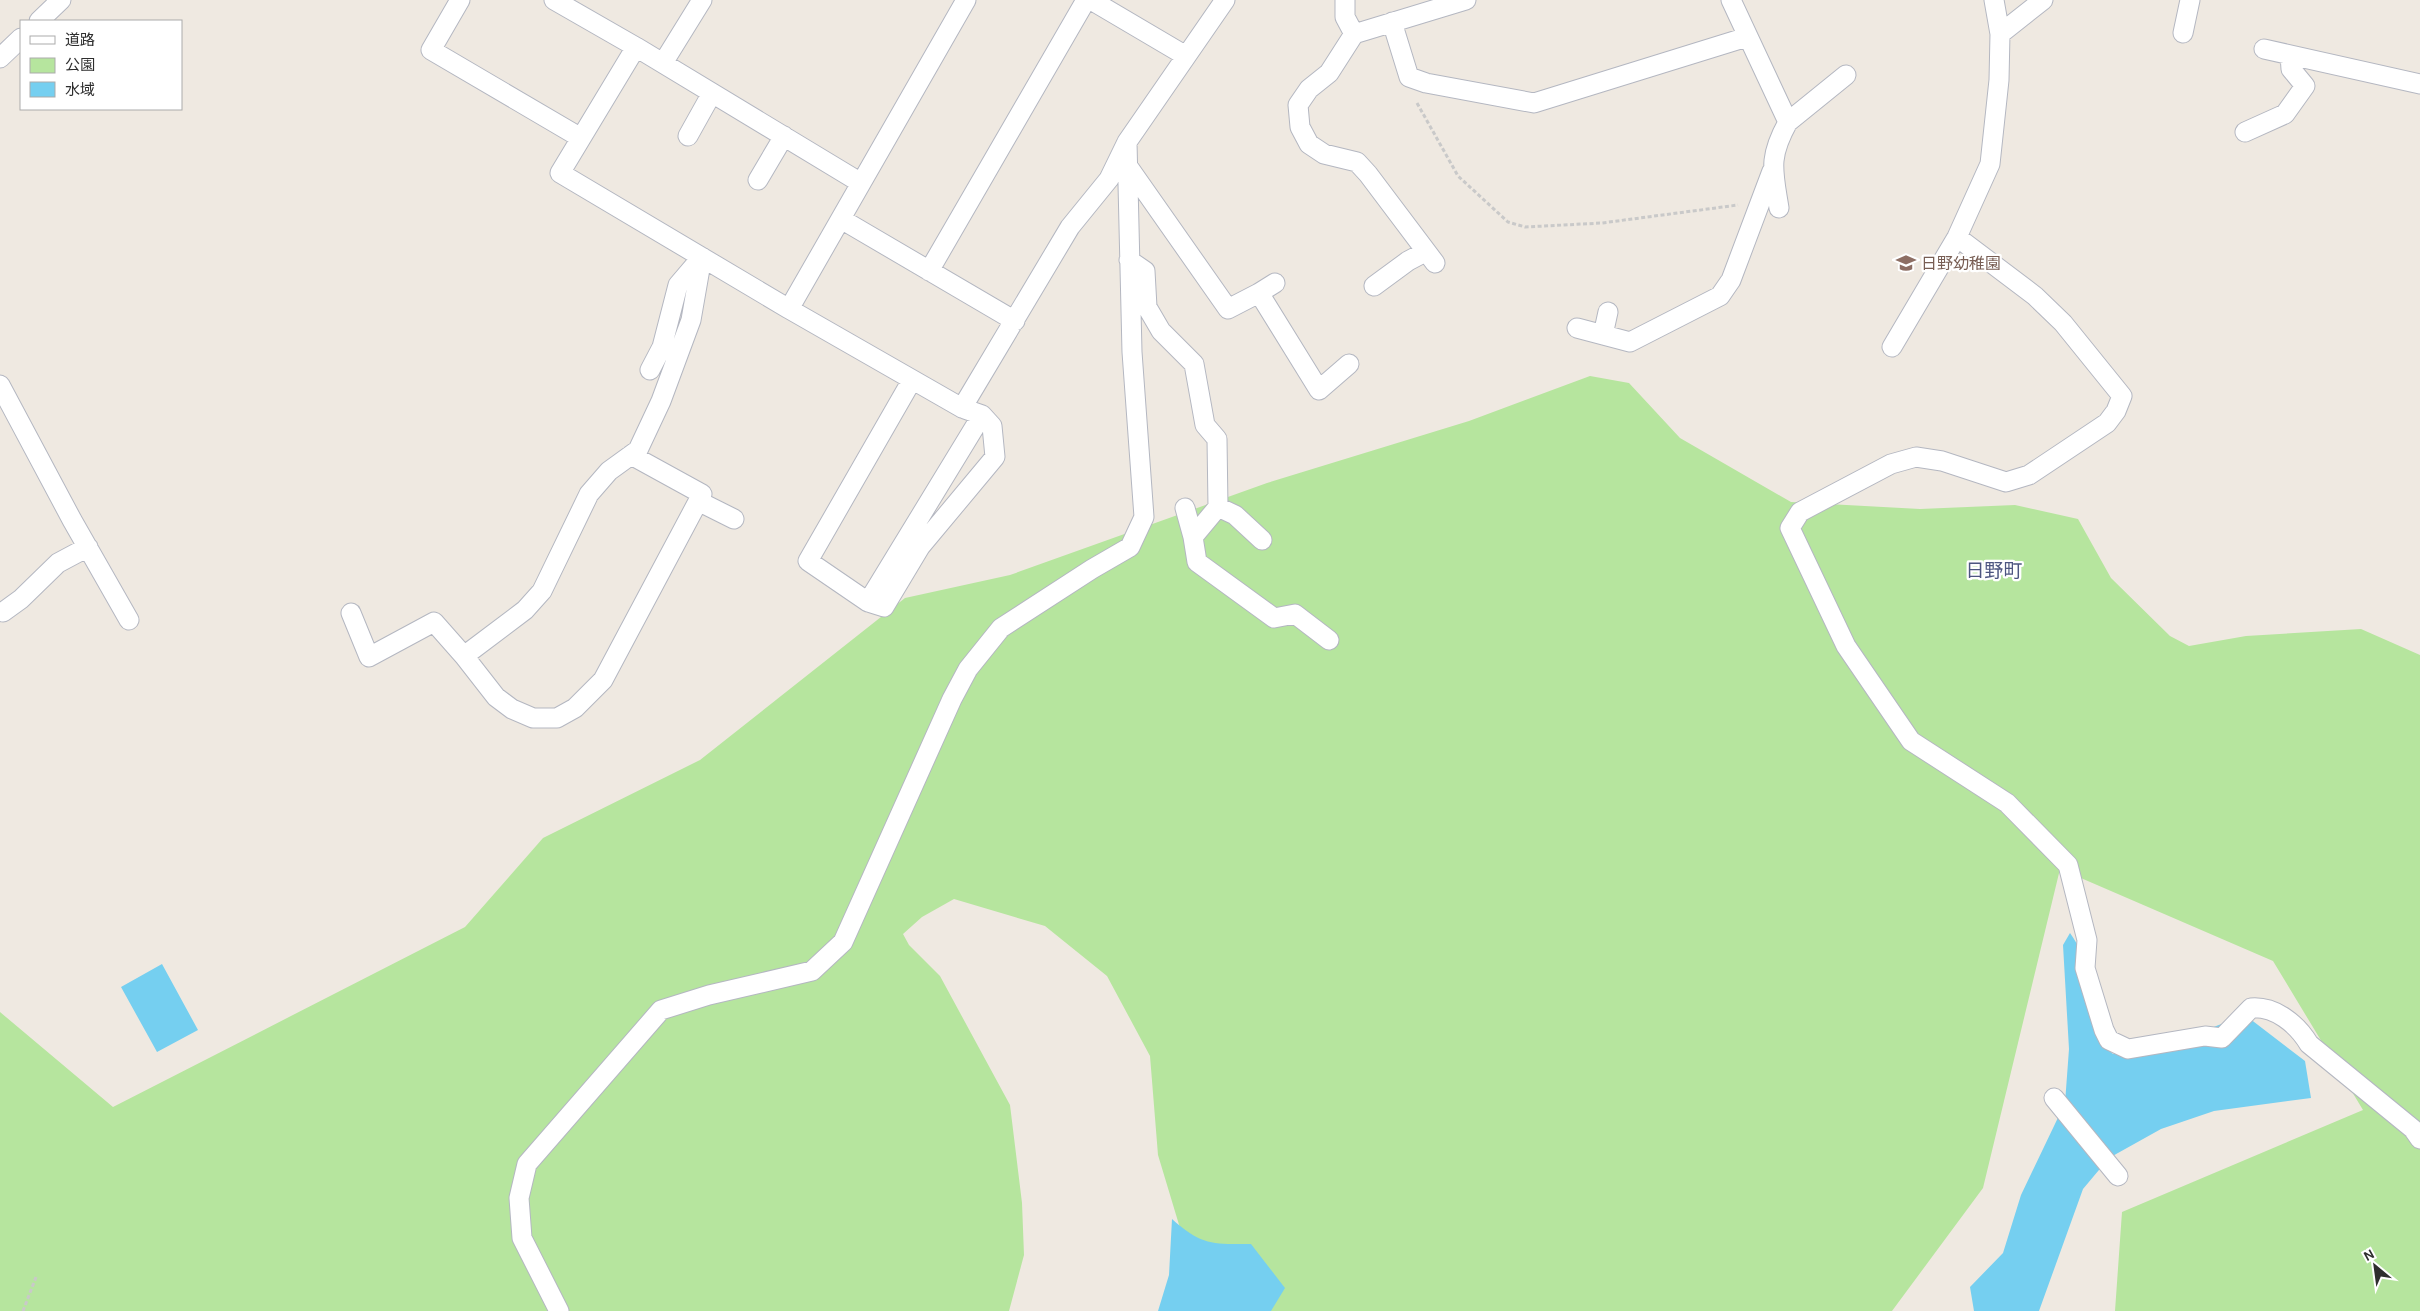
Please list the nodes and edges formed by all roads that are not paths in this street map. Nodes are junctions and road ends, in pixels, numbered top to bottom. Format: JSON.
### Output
{"nodes":[{"id":1,"x":61,"y":0,"type":"edge"},
{"id":2,"x":460,"y":0,"type":"edge"},
{"id":3,"x":554,"y":0,"type":"edge"},
{"id":4,"x":702,"y":0,"type":"edge"},
{"id":5,"x":966,"y":0,"type":"edge"},
{"id":6,"x":1086,"y":0,"type":"edge"},
{"id":7,"x":1091,"y":0,"type":"edge"},
{"id":8,"x":1225,"y":0,"type":"edge"},
{"id":9,"x":1345,"y":0,"type":"edge"},
{"id":10,"x":1466,"y":0,"type":"edge"},
{"id":11,"x":1730,"y":0,"type":"edge"},
{"id":12,"x":1994,"y":0,"type":"edge"},
{"id":13,"x":2043,"y":0,"type":"edge"},
{"id":14,"x":2190,"y":0,"type":"edge"},
{"id":15,"x":40,"y":20,"type":"edge"},
{"id":16,"x":1392,"y":22,"type":"junction"},
{"id":17,"x":2183,"y":33,"type":"dead end"},
{"id":18,"x":1354,"y":34,"type":"junction"},
{"id":19,"x":2000,"y":34,"type":"junction"},
{"id":20,"x":1746,"y":37,"type":"junction"},
{"id":21,"x":20,"y":39,"type":"edge"},
{"id":22,"x":636,"y":47,"type":"junction"},
{"id":23,"x":2264,"y":49,"type":"dead end"},
{"id":24,"x":2290,"y":55,"type":"junction"},
{"id":25,"x":1186,"y":56,"type":"junction"},
{"id":26,"x":0,"y":58,"type":"edge"},
{"id":27,"x":663,"y":63,"type":"junction"},
{"id":28,"x":1846,"y":75,"type":"dead end"},
{"id":29,"x":2420,"y":84,"type":"edge"},
{"id":30,"x":712,"y":93,"type":"junction"},
{"id":31,"x":1788,"y":122,"type":"junction"},
{"id":32,"x":2245,"y":132,"type":"dead end"},
{"id":33,"x":688,"y":136,"type":"dead end"},
{"id":34,"x":784,"y":136,"type":"junction"},
{"id":35,"x":581,"y":138,"type":"junction"},
{"id":36,"x":1127,"y":142,"type":"junction"},
{"id":37,"x":1127,"y":165,"type":"junction"},
{"id":38,"x":1772,"y":172,"type":"junction"},
{"id":39,"x":758,"y":180,"type":"dead end"},
{"id":40,"x":861,"y":183,"type":"junction"},
{"id":41,"x":1779,"y":208,"type":"dead end"},
{"id":42,"x":841,"y":219,"type":"junction"},
{"id":43,"x":1957,"y":238,"type":"junction"},
{"id":44,"x":702,"y":257,"type":"junction"},
{"id":45,"x":1129,"y":260,"type":"junction"},
{"id":46,"x":929,"y":271,"type":"junction"},
{"id":47,"x":1374,"y":286,"type":"dead end"},
{"id":48,"x":789,"y":309,"type":"junction"},
{"id":49,"x":1608,"y":312,"type":"dead end"},
{"id":50,"x":1015,"y":320,"type":"junction"},
{"id":51,"x":1577,"y":328,"type":"dead end"},
{"id":52,"x":1603,"y":335,"type":"junction"},
{"id":53,"x":1892,"y":347,"type":"dead end"},
{"id":54,"x":1349,"y":364,"type":"dead end"},
{"id":55,"x":650,"y":370,"type":"dead end"},
{"id":56,"x":912,"y":380,"type":"junction"},
{"id":57,"x":0,"y":385,"type":"edge"},
{"id":58,"x":962,"y":408,"type":"junction"},
{"id":59,"x":982,"y":415,"type":"junction"},
{"id":60,"x":631,"y":455,"type":"junction"},
{"id":61,"x":698,"y":500,"type":"junction"},
{"id":62,"x":1218,"y":507,"type":"junction"},
{"id":63,"x":1185,"y":508,"type":"dead end"},
{"id":64,"x":734,"y":519,"type":"dead end"},
{"id":65,"x":1193,"y":537,"type":"junction"},
{"id":66,"x":1262,"y":540,"type":"dead end"},
{"id":67,"x":88,"y":547,"type":"junction"},
{"id":68,"x":868,"y":602,"type":"junction"},
{"id":69,"x":1,"y":611,"type":"edge"},
{"id":70,"x":351,"y":613,"type":"dead end"},
{"id":71,"x":129,"y":620,"type":"dead end"},
{"id":72,"x":1329,"y":640,"type":"dead end"},
{"id":73,"x":464,"y":656,"type":"junction"},
{"id":74,"x":2054,"y":1098,"type":"dead end"},
{"id":75,"x":2420,"y":1138,"type":"edge"},
{"id":76,"x":2118,"y":1176,"type":"dead end"},
{"id":77,"x":559,"y":1311,"type":"edge"}],
"edges":[{"from":1,"to":15,"type":"street"},
{"from":2,"to":35,"type":"street"},
{"from":3,"to":22,"type":"street"},
{"from":4,"to":27,"type":"street"},
{"from":5,"to":40,"type":"street"},
{"from":6,"to":46,"type":"street"},
{"from":7,"to":25,"type":"street"},
{"from":8,"to":25,"type":"street"},
{"from":9,"to":18,"type":"street"},
{"from":10,"to":16,"type":"street"},
{"from":11,"to":20,"type":"street"},
{"from":12,"to":19,"type":"street"},
{"from":13,"to":19,"type":"street"},
{"from":14,"to":17,"type":"street"},
{"from":16,"to":18,"type":"street"},
{"from":16,"to":20,"type":"street"},
{"from":18,"to":47,"type":"street"},
{"from":19,"to":43,"type":"street"},
{"from":20,"to":31,"type":"street"},
{"from":21,"to":26,"type":"street"},
{"from":22,"to":27,"type":"street"},
{"from":22,"to":35,"type":"street"},
{"from":23,"to":24,"type":"street"},
{"from":24,"to":29,"type":"street"},
{"from":24,"to":32,"type":"street"},
{"from":25,"to":36,"type":"street"},
{"from":27,"to":30,"type":"street"},
{"from":28,"to":31,"type":"street"},
{"from":30,"to":33,"type":"street"},
{"from":30,"to":34,"type":"street"},
{"from":31,"to":38,"type":"street"},
{"from":34,"to":39,"type":"street"},
{"from":34,"to":40,"type":"street"},
{"from":35,"to":44,"type":"street"},
{"from":36,"to":37,"type":"street"},
{"from":36,"to":50,"type":"street"},
{"from":37,"to":45,"type":"street"},
{"from":37,"to":54,"type":"street"},
{"from":38,"to":41,"type":"street"},
{"from":38,"to":52,"type":"street"},
{"from":40,"to":42,"type":"street"},
{"from":42,"to":46,"type":"street"},
{"from":42,"to":48,"type":"street"},
{"from":43,"to":53,"type":"street"},
{"from":43,"to":75,"type":"street"},
{"from":44,"to":48,"type":"street"},
{"from":44,"to":55,"type":"street"},
{"from":44,"to":60,"type":"street"},
{"from":45,"to":62,"type":"street"},
{"from":45,"to":77,"type":"street"},
{"from":46,"to":50,"type":"street"},
{"from":48,"to":56,"type":"street"},
{"from":49,"to":52,"type":"street"},
{"from":50,"to":58,"type":"street"},
{"from":51,"to":52,"type":"street"},
{"from":56,"to":58,"type":"street"},
{"from":56,"to":68,"type":"street"},
{"from":57,"to":67,"type":"street"},
{"from":58,"to":59,"type":"street"},
{"from":59,"to":68,"type":"street"},
{"from":59,"to":68,"type":"street"},
{"from":60,"to":61,"type":"street"},
{"from":60,"to":73,"type":"street"},
{"from":61,"to":64,"type":"street"},
{"from":61,"to":73,"type":"street"},
{"from":62,"to":65,"type":"street"},
{"from":62,"to":66,"type":"street"},
{"from":63,"to":65,"type":"street"},
{"from":65,"to":72,"type":"street"},
{"from":67,"to":69,"type":"street"},
{"from":67,"to":71,"type":"street"},
{"from":70,"to":73,"type":"street"},
{"from":74,"to":76,"type":"street"}]}
